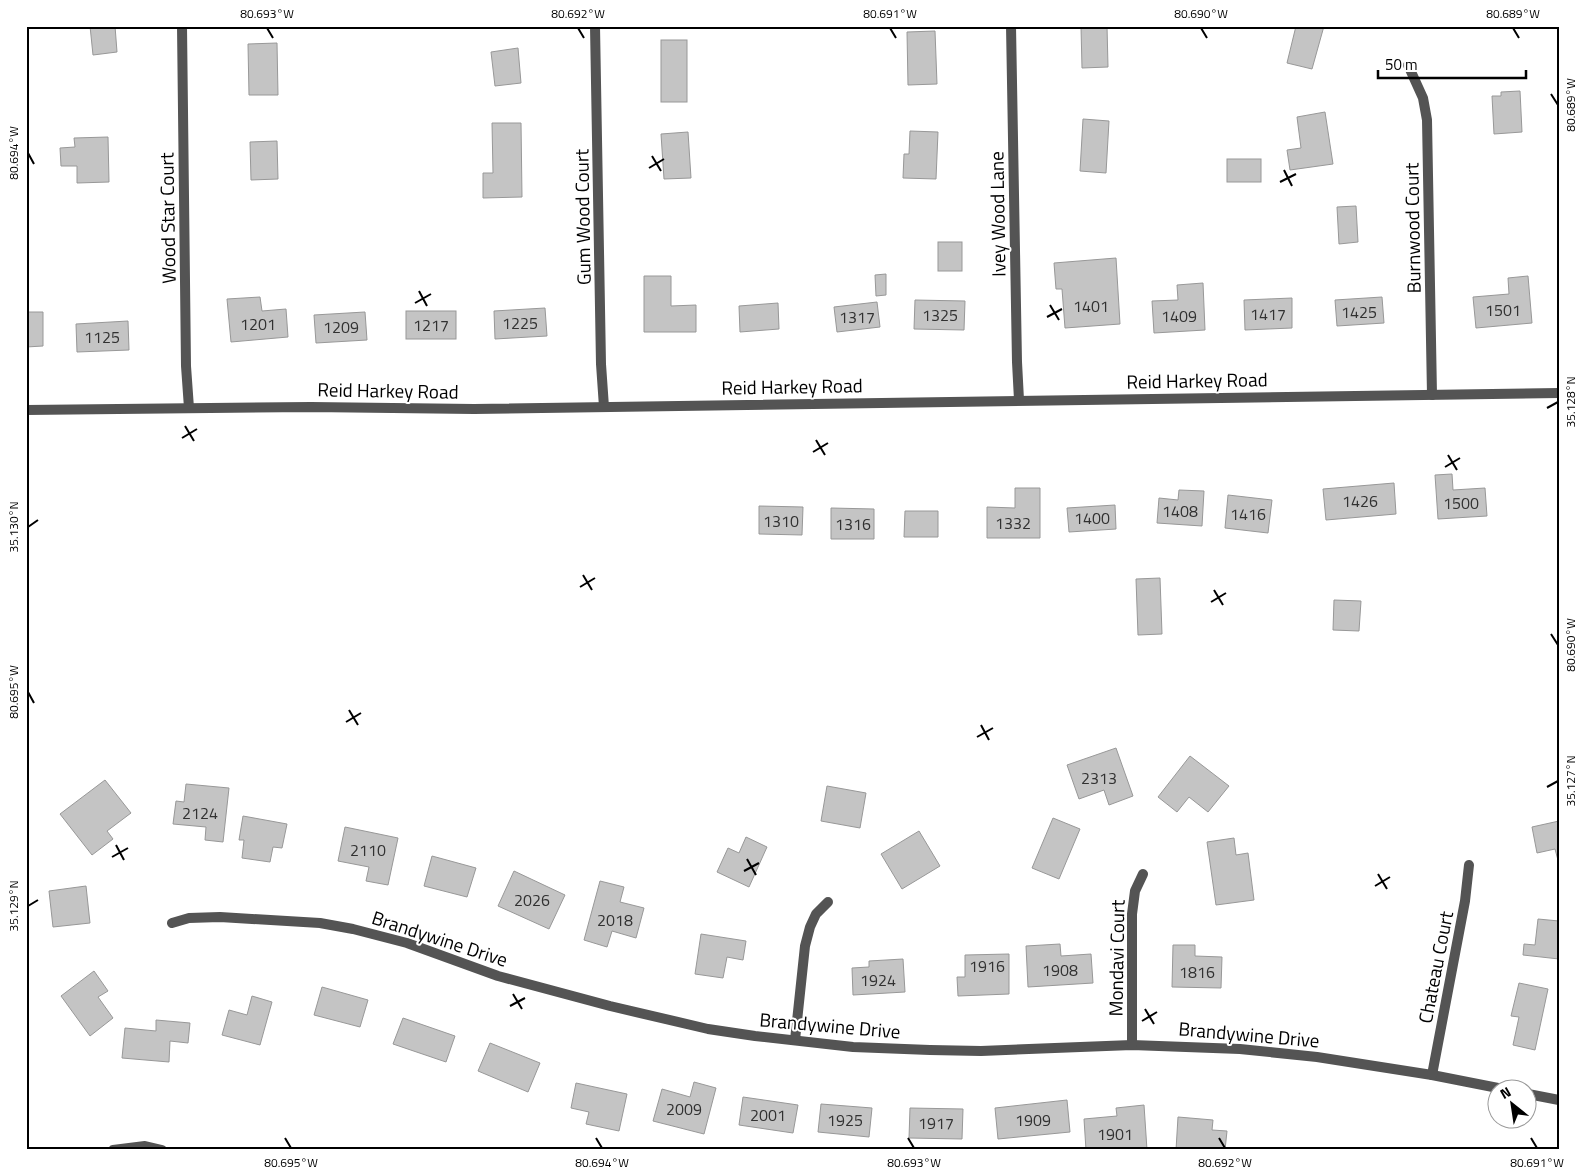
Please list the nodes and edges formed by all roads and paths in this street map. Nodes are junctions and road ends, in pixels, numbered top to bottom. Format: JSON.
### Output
{"nodes":[{"id":1,"x":182,"y":26,"type":"edge"},
{"id":2,"x":595,"y":26,"type":"edge"},
{"id":3,"x":1011,"y":26,"type":"edge"},
{"id":4,"x":1408,"y":65,"type":"dead end"},
{"id":5,"x":1559,"y":393,"type":"edge"},
{"id":6,"x":1432,"y":395,"type":"junction"},
{"id":7,"x":1020,"y":400,"type":"junction"},
{"id":8,"x":604,"y":407,"type":"junction"},
{"id":9,"x":190,"y":408,"type":"junction"},
{"id":10,"x":26,"y":410,"type":"edge"},
{"id":11,"x":1469,"y":865,"type":"dead end"},
{"id":12,"x":1143,"y":874,"type":"dead end"},
{"id":13,"x":828,"y":902,"type":"dead end"},
{"id":14,"x":172,"y":923,"type":"dead end"},
{"id":15,"x":795,"y":1040,"type":"junction"},
{"id":16,"x":1132,"y":1045,"type":"junction"},
{"id":17,"x":1432,"y":1075,"type":"junction"},
{"id":18,"x":1488,"y":1086,"type":"edge"},
{"id":19,"x":1538,"y":1096,"type":"edge"},
{"id":20,"x":1559,"y":1100,"type":"edge"},
{"id":21,"x":113,"y":1150,"type":"edge"},
{"id":22,"x":162,"y":1150,"type":"edge"}],
"edges":[{"from":1,"to":9,"type":"street","name":"Wood Star Court"},
{"from":2,"to":8,"type":"street","name":"Gum Wood Court"},
{"from":3,"to":7,"type":"street","name":"Ivey Wood Lane"},
{"from":4,"to":6,"type":"street","name":"Burnwood Court"},
{"from":5,"to":6,"type":"street","name":"Reid Harkey Road"},
{"from":6,"to":7,"type":"street","name":"Reid Harkey Road"},
{"from":7,"to":8,"type":"street","name":"Reid Harkey Road"},
{"from":8,"to":9,"type":"street","name":"Reid Harkey Road"},
{"from":9,"to":10,"type":"street","name":"Reid Harkey Road"},
{"from":11,"to":17,"type":"street","name":"Chateau Court"},
{"from":12,"to":16,"type":"street","name":"Mondavi Court"},
{"from":13,"to":15,"type":"street"},
{"from":14,"to":15,"type":"street","name":"Brandywine Drive"},
{"from":15,"to":16,"type":"street","name":"Brandywine Drive"},
{"from":16,"to":17,"type":"street","name":"Brandywine Drive"},
{"from":17,"to":18,"type":"street","name":"Brandywine Drive"},
{"from":19,"to":20,"type":"street"},
{"from":21,"to":22,"type":"street"}]}
